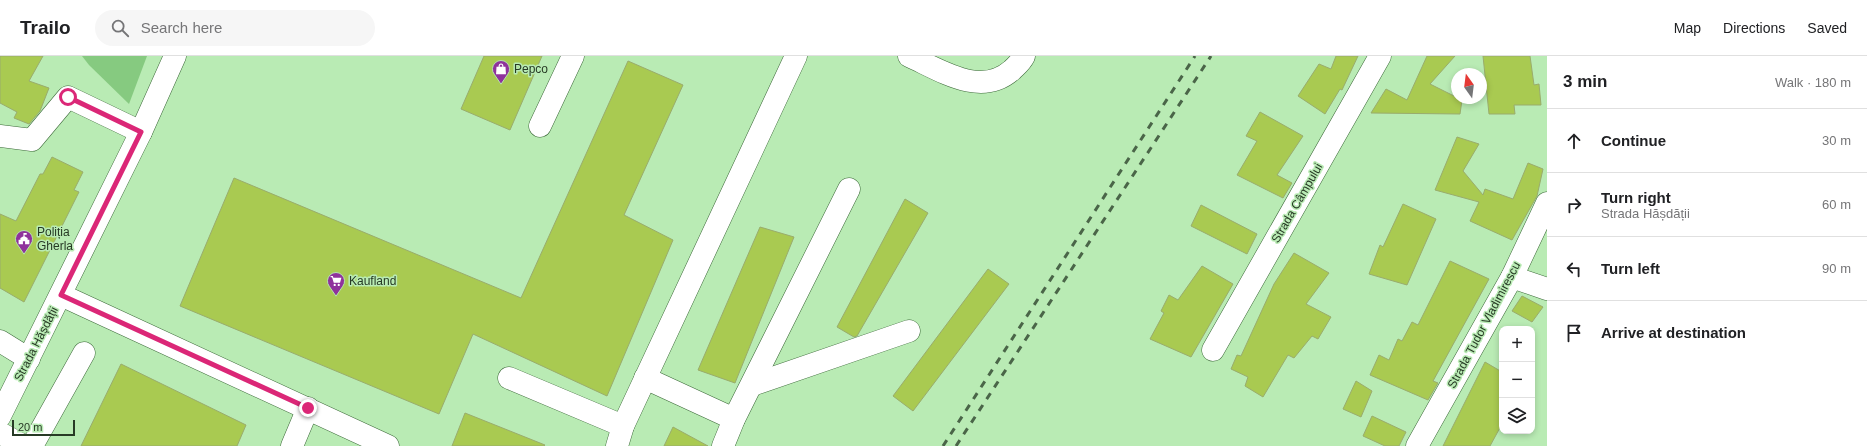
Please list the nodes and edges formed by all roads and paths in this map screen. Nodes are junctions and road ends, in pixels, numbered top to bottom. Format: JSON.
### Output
{"nodes":[{"id":1,"x":175,"y":56,"type":"edge"},
{"id":2,"x":573,"y":56,"type":"edge"},
{"id":3,"x":796,"y":56,"type":"edge"},
{"id":4,"x":908,"y":56,"type":"edge"},
{"id":5,"x":1024,"y":56,"type":"edge"},
{"id":6,"x":1380,"y":56,"type":"edge"},
{"id":7,"x":540,"y":126,"type":"dead end"},
{"id":8,"x":141,"y":132,"type":"junction"},
{"id":9,"x":0,"y":136,"type":"edge"},
{"id":10,"x":849,"y":188,"type":"dead end"},
{"id":11,"x":1547,"y":203,"type":"edge"},
{"id":12,"x":1512,"y":277,"type":"junction"},
{"id":13,"x":1547,"y":289,"type":"edge"},
{"id":14,"x":61,"y":295,"type":"junction"},
{"id":15,"x":909,"y":331,"type":"dead end"},
{"id":16,"x":0,"y":341,"type":"edge"},
{"id":17,"x":1213,"y":350,"type":"dead end"},
{"id":18,"x":84,"y":353,"type":"dead end"},
{"id":19,"x":29,"y":359,"type":"junction"},
{"id":20,"x":510,"y":378,"type":"dead end"},
{"id":21,"x":645,"y":378,"type":"junction"},
{"id":22,"x":752,"y":385,"type":"junction"},
{"id":23,"x":308,"y":408,"type":"junction"},
{"id":24,"x":0,"y":416,"type":"edge"},
{"id":25,"x":734,"y":419,"type":"junction"},
{"id":26,"x":0,"y":433,"type":"edge"},
{"id":27,"x":620,"y":436,"type":"edge"},
{"id":28,"x":24,"y":446,"type":"edge"},
{"id":29,"x":32,"y":446,"type":"edge"},
{"id":30,"x":292,"y":446,"type":"edge"},
{"id":31,"x":388,"y":446,"type":"edge"},
{"id":32,"x":723,"y":446,"type":"edge"},
{"id":33,"x":1417,"y":446,"type":"edge"}],
"edges":[{"from":1,"to":8,"type":"street","name":"Strada Hășdății"},
{"from":2,"to":7,"type":"street"},
{"from":3,"to":21,"type":"street"},
{"from":4,"to":5,"type":"street"},
{"from":6,"to":17,"type":"street","name":"Strada Câmpului"},
{"from":8,"to":9,"type":"street"},
{"from":8,"to":14,"type":"street","name":"Strada Hășdății"},
{"from":10,"to":22,"type":"street"},
{"from":11,"to":12,"type":"street","name":"Strada Tudor Vladimirescu"},
{"from":12,"to":13,"type":"street"},
{"from":12,"to":33,"type":"street","name":"Strada Tudor Vladimirescu"},
{"from":14,"to":19,"type":"street","name":"Strada Hășdății"},
{"from":14,"to":23,"type":"street"},
{"from":15,"to":22,"type":"street"},
{"from":16,"to":19,"type":"street"},
{"from":18,"to":29,"type":"street"},
{"from":19,"to":24,"type":"street","name":"Strada Hășdății"},
{"from":20,"to":27,"type":"street"},
{"from":21,"to":25,"type":"street"},
{"from":21,"to":27,"type":"street"},
{"from":22,"to":25,"type":"street"},
{"from":23,"to":30,"type":"street"},
{"from":23,"to":31,"type":"street"},
{"from":25,"to":32,"type":"street"},
{"from":26,"to":28,"type":"street"}]}
